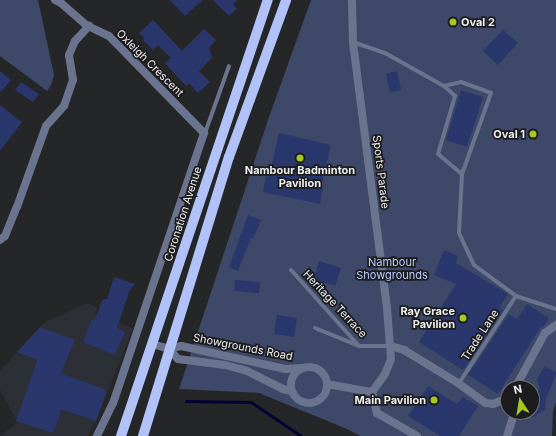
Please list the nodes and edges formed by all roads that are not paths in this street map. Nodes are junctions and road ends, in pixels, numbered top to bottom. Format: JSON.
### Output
{"nodes":[{"id":1,"x":55,"y":0,"type":"edge"},
{"id":2,"x":268,"y":0,"type":"edge"},
{"id":3,"x":286,"y":0,"type":"edge"},
{"id":4,"x":352,"y":0,"type":"edge"},
{"id":5,"x":89,"y":26,"type":"junction"},
{"id":6,"x":353,"y":42,"type":"junction"},
{"id":7,"x":229,"y":66,"type":"dead end"},
{"id":8,"x":444,"y":86,"type":"junction"},
{"id":9,"x":204,"y":133,"type":"junction"},
{"id":10,"x":462,"y":174,"type":"junction"},
{"id":11,"x":0,"y":240,"type":"edge"},
{"id":12,"x":291,"y":270,"type":"dead end"},
{"id":13,"x":516,"y":296,"type":"junction"},
{"id":14,"x":556,"y":309,"type":"edge"},
{"id":15,"x":556,"y":324,"type":"edge"},
{"id":16,"x":315,"y":328,"type":"dead end"},
{"id":17,"x":152,"y":344,"type":"junction"},
{"id":18,"x":359,"y":346,"type":"junction"},
{"id":19,"x":391,"y":346,"type":"junction"},
{"id":20,"x":169,"y":349,"type":"junction"},
{"id":21,"x":302,"y":368,"type":"junction"},
{"id":22,"x":519,"y":380,"type":"edge"},
{"id":23,"x":327,"y":384,"type":"junction"},
{"id":24,"x":458,"y":384,"type":"junction"},
{"id":25,"x":291,"y":391,"type":"junction"},
{"id":26,"x":372,"y":392,"type":"junction"},
{"id":27,"x":500,"y":401,"type":"edge"},
{"id":28,"x":512,"y":420,"type":"edge"},
{"id":29,"x":97,"y":436,"type":"edge"},
{"id":30,"x":121,"y":436,"type":"edge"},
{"id":31,"x":143,"y":436,"type":"edge"},
{"id":32,"x":417,"y":436,"type":"edge"},
{"id":33,"x":507,"y":436,"type":"edge"}],
"edges":[{"from":1,"to":5,"type":"street","name":"Oxleigh Crescent"},
{"from":2,"to":17,"type":"main road","name":"Coronation Avenue"},
{"from":3,"to":20,"type":"main road"},
{"from":4,"to":6,"type":"street","name":"Sports Parade"},
{"from":5,"to":9,"type":"street","name":"Oxleigh Crescent"},
{"from":5,"to":11,"type":"street"},
{"from":6,"to":8,"type":"lane"},
{"from":6,"to":19,"type":"street","name":"Sports Parade"},
{"from":7,"to":9,"type":"lane","name":"Coronation Avenue"},
{"from":8,"to":10,"type":"lane"},
{"from":8,"to":10,"type":"lane"},
{"from":9,"to":29,"type":"street","name":"Coronation Avenue"},
{"from":10,"to":13,"type":"lane"},
{"from":12,"to":18,"type":"lane","name":"Heritage Terrace"},
{"from":13,"to":14,"type":"lane"},
{"from":13,"to":24,"type":"lane","name":"Trade Lane"},
{"from":15,"to":22,"type":"street"},
{"from":16,"to":18,"type":"lane"},
{"from":17,"to":20,"type":"street"},
{"from":17,"to":30,"type":"main road","name":"Coronation Avenue"},
{"from":18,"to":19,"type":"lane","name":"Heritage Terrace"},
{"from":19,"to":24,"type":"street"},
{"from":19,"to":26,"type":"street"},
{"from":20,"to":21,"type":"street","name":"Showgrounds Road"},
{"from":20,"to":25,"type":"street","name":"Showgrounds Road"},
{"from":20,"to":31,"type":"main road"},
{"from":21,"to":23,"type":"street"},
{"from":21,"to":25,"type":"street"},
{"from":23,"to":25,"type":"street"},
{"from":23,"to":26,"type":"street"},
{"from":24,"to":27,"type":"street"},
{"from":26,"to":32,"type":"street"},
{"from":28,"to":33,"type":"street"}]}
